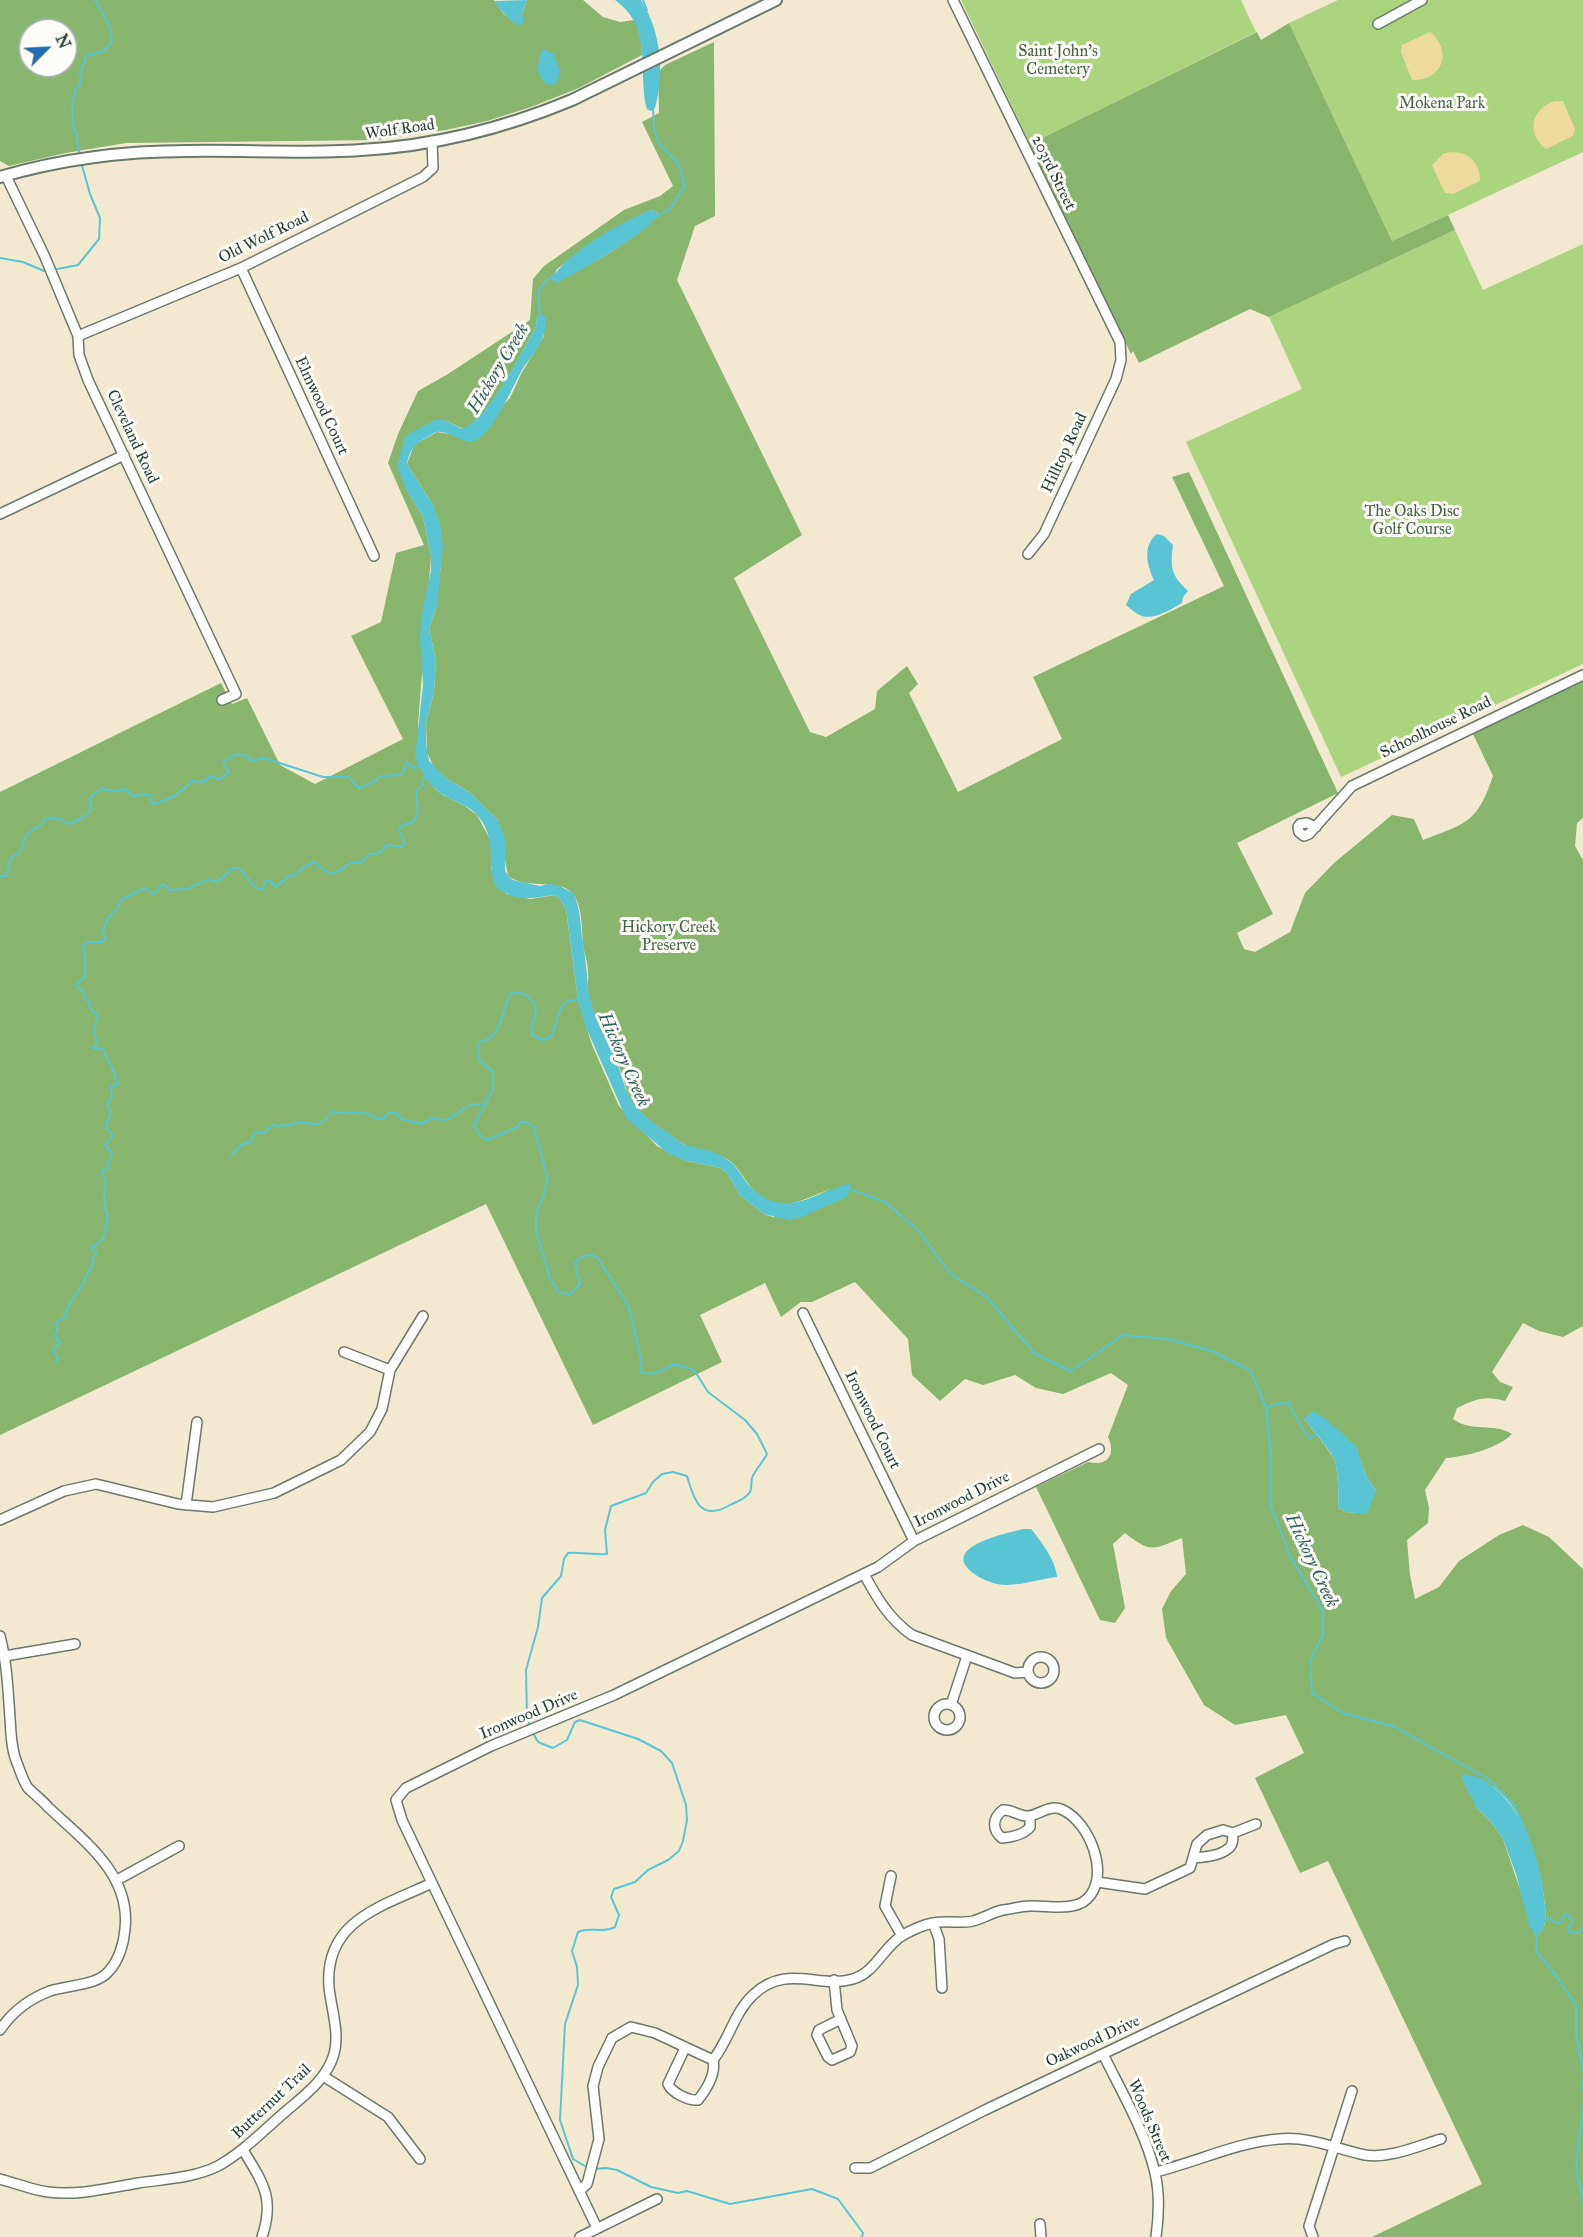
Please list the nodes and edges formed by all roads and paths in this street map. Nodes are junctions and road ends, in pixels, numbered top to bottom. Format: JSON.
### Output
{"nodes":[{"id":1,"x":776,"y":0,"type":"edge"},
{"id":2,"x":953,"y":0,"type":"edge"},
{"id":3,"x":1422,"y":0,"type":"edge"},
{"id":4,"x":1378,"y":24,"type":"dead end"},
{"id":5,"x":432,"y":141,"type":"junction"},
{"id":6,"x":3,"y":176,"type":"edge"},
{"id":7,"x":241,"y":268,"type":"junction"},
{"id":8,"x":78,"y":336,"type":"junction"},
{"id":9,"x":1121,"y":360,"type":"joint"},
{"id":10,"x":124,"y":455,"type":"junction"},
{"id":11,"x":0,"y":514,"type":"edge"},
{"id":12,"x":1028,"y":554,"type":"dead end"},
{"id":13,"x":374,"y":556,"type":"dead end"},
{"id":14,"x":1583,"y":675,"type":"edge"},
{"id":15,"x":222,"y":700,"type":"dead end"},
{"id":16,"x":1316,"y":827,"type":"dead end"},
{"id":17,"x":803,"y":1313,"type":"dead end"},
{"id":18,"x":423,"y":1316,"type":"dead end"},
{"id":19,"x":344,"y":1352,"type":"dead end"},
{"id":20,"x":390,"y":1370,"type":"junction"},
{"id":21,"x":197,"y":1422,"type":"dead end"},
{"id":22,"x":1099,"y":1449,"type":"dead end"},
{"id":23,"x":186,"y":1504,"type":"junction"},
{"id":24,"x":0,"y":1520,"type":"edge"},
{"id":25,"x":914,"y":1541,"type":"junction"},
{"id":26,"x":864,"y":1574,"type":"junction"},
{"id":27,"x":0,"y":1636,"type":"edge"},
{"id":28,"x":75,"y":1644,"type":"dead end"},
{"id":29,"x":5,"y":1656,"type":"junction"},
{"id":30,"x":967,"y":1656,"type":"junction"},
{"id":31,"x":1028,"y":1672,"type":"dead end"},
{"id":32,"x":951,"y":1706,"type":"dead end"},
{"id":33,"x":0,"y":1734,"type":"edge"},
{"id":34,"x":11,"y":1734,"type":"junction"},
{"id":35,"x":1030,"y":1816,"type":"dead end"},
{"id":36,"x":1256,"y":1824,"type":"dead end"},
{"id":37,"x":1233,"y":1833,"type":"junction"},
{"id":38,"x":179,"y":1846,"type":"dead end"},
{"id":39,"x":1194,"y":1858,"type":"junction"},
{"id":40,"x":891,"y":1876,"type":"dead end"},
{"id":41,"x":117,"y":1880,"type":"junction"},
{"id":42,"x":1097,"y":1882,"type":"junction"},
{"id":43,"x":432,"y":1883,"type":"junction"},
{"id":44,"x":933,"y":1923,"type":"junction"},
{"id":45,"x":902,"y":1936,"type":"junction"},
{"id":46,"x":1345,"y":1941,"type":"dead end"},
{"id":47,"x":834,"y":1980,"type":"junction"},
{"id":48,"x":942,"y":1988,"type":"dead end"},
{"id":49,"x":841,"y":2019,"type":"junction"},
{"id":50,"x":0,"y":2030,"type":"edge"},
{"id":51,"x":685,"y":2048,"type":"junction"},
{"id":52,"x":1103,"y":2054,"type":"junction"},
{"id":53,"x":713,"y":2060,"type":"junction"},
{"id":54,"x":323,"y":2076,"type":"junction"},
{"id":55,"x":1352,"y":2091,"type":"dead end"},
{"id":56,"x":1440,"y":2139,"type":"dead end"},
{"id":57,"x":1335,"y":2146,"type":"junction"},
{"id":58,"x":243,"y":2150,"type":"junction"},
{"id":59,"x":420,"y":2159,"type":"dead end"},
{"id":60,"x":855,"y":2168,"type":"dead end"},
{"id":61,"x":1155,"y":2172,"type":"junction"},
{"id":62,"x":0,"y":2179,"type":"edge"},
{"id":63,"x":579,"y":2191,"type":"junction"},
{"id":64,"x":657,"y":2199,"type":"dead end"},
{"id":65,"x":1040,"y":2224,"type":"dead end"},
{"id":66,"x":597,"y":2228,"type":"junction"},
{"id":67,"x":262,"y":2237,"type":"edge"},
{"id":68,"x":580,"y":2237,"type":"edge"},
{"id":69,"x":1041,"y":2237,"type":"edge"},
{"id":70,"x":1156,"y":2237,"type":"edge"},
{"id":71,"x":1313,"y":2237,"type":"edge"}],
"edges":[{"from":1,"to":5,"type":"main road","name":"Wolf Road"},
{"from":2,"to":9,"type":"street","name":"203rd Street"},
{"from":3,"to":4,"type":"street"},
{"from":5,"to":6,"type":"main road","name":"Wolf Road"},
{"from":5,"to":7,"type":"street","name":"Old Wolf Road"},
{"from":6,"to":8,"type":"street","name":"Cleveland Road"},
{"from":7,"to":8,"type":"street","name":"Old Wolf Road"},
{"from":7,"to":13,"type":"street","name":"Elmwood Court"},
{"from":8,"to":10,"type":"street","name":"Cleveland Road"},
{"from":9,"to":12,"type":"street","name":"Hilltop Road"},
{"from":10,"to":11,"type":"street"},
{"from":10,"to":15,"type":"street","name":"Cleveland Road"},
{"from":14,"to":16,"type":"street","name":"Schoolhouse Road"},
{"from":17,"to":25,"type":"street","name":"Ironwood Court"},
{"from":18,"to":20,"type":"street"},
{"from":19,"to":20,"type":"street"},
{"from":20,"to":23,"type":"street"},
{"from":21,"to":23,"type":"street"},
{"from":22,"to":25,"type":"street","name":"Ironwood Drive"},
{"from":23,"to":24,"type":"street"},
{"from":25,"to":26,"type":"street","name":"Ironwood Drive"},
{"from":26,"to":30,"type":"street"},
{"from":26,"to":43,"type":"street","name":"Ironwood Drive"},
{"from":27,"to":29,"type":"street"},
{"from":28,"to":29,"type":"street"},
{"from":29,"to":34,"type":"street"},
{"from":30,"to":31,"type":"street"},
{"from":30,"to":32,"type":"street"},
{"from":33,"to":34,"type":"street"},
{"from":34,"to":41,"type":"street"},
{"from":35,"to":42,"type":"street"},
{"from":36,"to":37,"type":"street"},
{"from":37,"to":39,"type":"street"},
{"from":37,"to":39,"type":"street"},
{"from":38,"to":41,"type":"street"},
{"from":39,"to":42,"type":"street"},
{"from":40,"to":45,"type":"street"},
{"from":41,"to":50,"type":"street"},
{"from":42,"to":44,"type":"street"},
{"from":43,"to":54,"type":"street","name":"Butternut Trail"},
{"from":43,"to":63,"type":"street","name":"Ironwood Drive"},
{"from":44,"to":45,"type":"street"},
{"from":44,"to":48,"type":"street"},
{"from":45,"to":47,"type":"street"},
{"from":46,"to":52,"type":"street","name":"Oakwood Drive"},
{"from":47,"to":49,"type":"street"},
{"from":47,"to":53,"type":"street"},
{"from":49,"to":49,"type":"street"},
{"from":51,"to":53,"type":"street"},
{"from":51,"to":53,"type":"street"},
{"from":51,"to":63,"type":"street"},
{"from":52,"to":60,"type":"street","name":"Oakwood Drive"},
{"from":52,"to":61,"type":"street","name":"Woods Street"},
{"from":54,"to":58,"type":"street","name":"Butternut Trail"},
{"from":54,"to":59,"type":"street"},
{"from":55,"to":57,"type":"street"},
{"from":56,"to":57,"type":"street"},
{"from":57,"to":61,"type":"street"},
{"from":57,"to":71,"type":"street"},
{"from":58,"to":62,"type":"street","name":"Butternut Trail"},
{"from":58,"to":67,"type":"street"},
{"from":61,"to":70,"type":"street","name":"Woods Street"},
{"from":63,"to":66,"type":"street","name":"Ironwood Drive"},
{"from":64,"to":66,"type":"street"},
{"from":65,"to":69,"type":"street"},
{"from":66,"to":68,"type":"street"}]}
